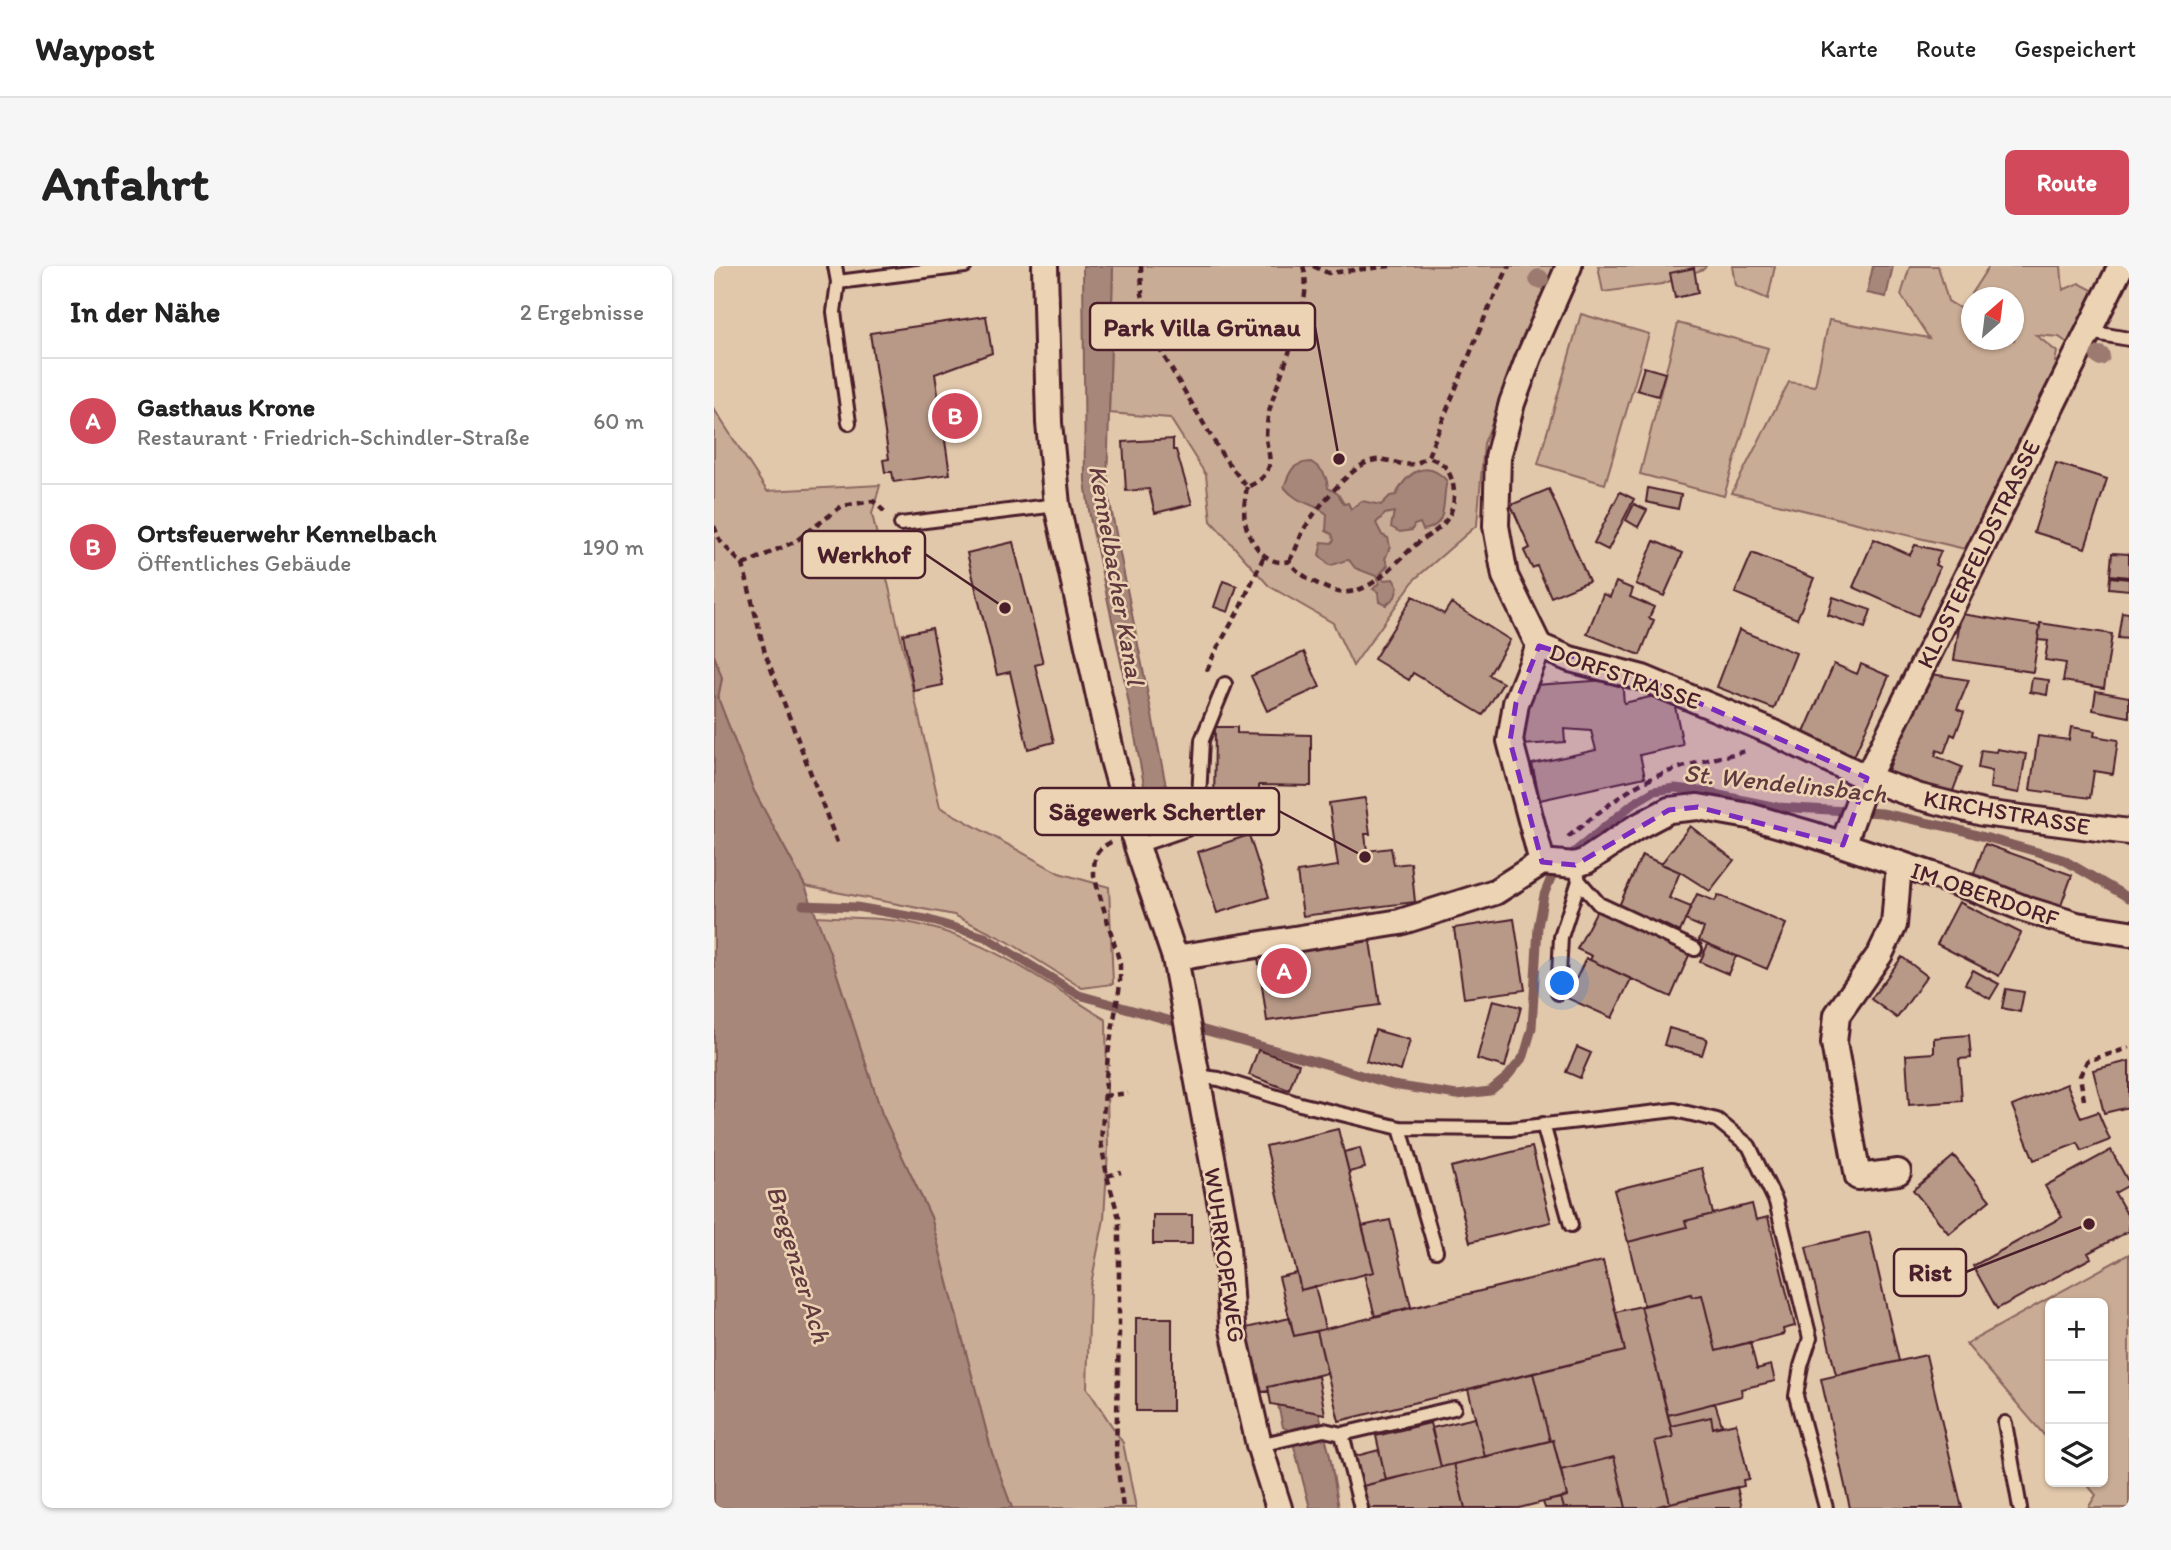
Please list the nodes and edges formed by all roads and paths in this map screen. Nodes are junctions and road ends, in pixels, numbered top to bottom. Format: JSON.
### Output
{"nodes":[{"id":1,"x":835,"y":266,"type":"edge"},
{"id":2,"x":965,"y":266,"type":"edge"},
{"id":3,"x":1045,"y":266,"type":"edge"},
{"id":4,"x":1141,"y":266,"type":"edge"},
{"id":5,"x":1303,"y":266,"type":"edge"},
{"id":6,"x":1313,"y":266,"type":"edge"},
{"id":7,"x":1391,"y":266,"type":"edge"},
{"id":8,"x":1509,"y":266,"type":"edge"},
{"id":9,"x":1569,"y":266,"type":"edge"},
{"id":10,"x":2121,"y":266,"type":"edge"},
{"id":11,"x":838,"y":282,"type":"junction"},
{"id":12,"x":2089,"y":332,"type":"junction"},
{"id":13,"x":2129,"y":339,"type":"edge"},
{"id":14,"x":849,"y":423,"type":"dead end"},
{"id":15,"x":1428,"y":456,"type":"junction"},
{"id":16,"x":1247,"y":487,"type":"junction"},
{"id":17,"x":1056,"y":505,"type":"junction"},
{"id":18,"x":901,"y":524,"type":"joint"},
{"id":19,"x":714,"y":526,"type":"edge"},
{"id":20,"x":1289,"y":561,"type":"junction"},
{"id":21,"x":743,"y":565,"type":"junction"},
{"id":22,"x":1539,"y":646,"type":"junction"},
{"id":23,"x":1225,"y":684,"type":"dead end"},
{"id":24,"x":1772,"y":732,"type":"joint"},
{"id":25,"x":1864,"y":784,"type":"junction"},
{"id":26,"x":2129,"y":832,"type":"edge"},
{"id":27,"x":1845,"y":839,"type":"junction"},
{"id":28,"x":1135,"y":840,"type":"junction"},
{"id":29,"x":838,"y":845,"type":"dead end"},
{"id":30,"x":1899,"y":864,"type":"junction"},
{"id":31,"x":1562,"y":868,"type":"junction"},
{"id":32,"x":2129,"y":933,"type":"edge"},
{"id":33,"x":1695,"y":949,"type":"dead end"},
{"id":34,"x":1175,"y":958,"type":"junction"},
{"id":35,"x":1558,"y":993,"type":"dead end"},
{"id":36,"x":2129,"y":1048,"type":"edge"},
{"id":37,"x":1196,"y":1076,"type":"junction"},
{"id":38,"x":1128,"y":1093,"type":"dead end"},
{"id":39,"x":1104,"y":1096,"type":"junction"},
{"id":40,"x":2084,"y":1100,"type":"dead end"},
{"id":41,"x":1543,"y":1125,"type":"junction"},
{"id":42,"x":1400,"y":1128,"type":"junction"},
{"id":43,"x":1121,"y":1172,"type":"dead end"},
{"id":44,"x":1898,"y":1172,"type":"dead end"},
{"id":45,"x":1107,"y":1176,"type":"junction"},
{"id":46,"x":1571,"y":1225,"type":"dead end"},
{"id":47,"x":1436,"y":1251,"type":"dead end"},
{"id":48,"x":1454,"y":1408,"type":"dead end"},
{"id":49,"x":2005,"y":1423,"type":"dead end"},
{"id":50,"x":1342,"y":1434,"type":"junction"},
{"id":51,"x":1259,"y":1446,"type":"junction"},
{"id":52,"x":1122,"y":1508,"type":"edge"},
{"id":53,"x":1279,"y":1508,"type":"edge"},
{"id":54,"x":1361,"y":1508,"type":"edge"},
{"id":55,"x":1826,"y":1508,"type":"edge"},
{"id":56,"x":2020,"y":1508,"type":"edge"}],
"edges":[{"from":1,"to":11,"type":"lane"},
{"from":2,"to":11,"type":"lane"},
{"from":3,"to":17,"type":"street","name":"WUHRKOPFWEG"},
{"from":4,"to":16,"type":"path"},
{"from":5,"to":16,"type":"path"},
{"from":6,"to":7,"type":"path"},
{"from":8,"to":15,"type":"path"},
{"from":9,"to":22,"type":"street","name":"DORFSTRASSE"},
{"from":10,"to":12,"type":"street","name":"KLOSTERFELDSTRASSE"},
{"from":11,"to":14,"type":"lane"},
{"from":12,"to":13,"type":"lane"},
{"from":12,"to":25,"type":"street","name":"KLOSTERFELDSTRASSE"},
{"from":15,"to":20,"type":"path"},
{"from":15,"to":20,"type":"path"},
{"from":16,"to":20,"type":"path"},
{"from":17,"to":18,"type":"lane"},
{"from":17,"to":28,"type":"street","name":"WUHRKOPFWEG"},
{"from":18,"to":21,"type":"path"},
{"from":19,"to":21,"type":"path"},
{"from":21,"to":29,"type":"path"},
{"from":22,"to":24,"type":"street","name":"DORFSTRASSE"},
{"from":22,"to":31,"type":"street"},
{"from":23,"to":28,"type":"lane"},
{"from":24,"to":25,"type":"street","name":"KIRCHSTRASSE"},
{"from":25,"to":26,"type":"street","name":"KIRCHSTRASSE"},
{"from":25,"to":27,"type":"street","name":"KLOSTERFELDSTRASSE"},
{"from":27,"to":30,"type":"street","name":"IM OBERDORF"},
{"from":27,"to":31,"type":"street","name":"IM OBERDORF"},
{"from":28,"to":34,"type":"street","name":"WUHRKOPFWEG"},
{"from":28,"to":39,"type":"path"},
{"from":30,"to":32,"type":"street","name":"IM OBERDORF"},
{"from":30,"to":44,"type":"street"},
{"from":31,"to":33,"type":"lane"},
{"from":31,"to":34,"type":"street","name":"IM OBERDORF"},
{"from":31,"to":35,"type":"lane"},
{"from":34,"to":37,"type":"street","name":"WUHRKOPFWEG"},
{"from":36,"to":40,"type":"path"},
{"from":37,"to":42,"type":"lane"},
{"from":37,"to":51,"type":"street","name":"WUHRKOPFWEG"},
{"from":38,"to":39,"type":"path"},
{"from":39,"to":45,"type":"path"},
{"from":41,"to":42,"type":"lane"},
{"from":41,"to":46,"type":"lane"},
{"from":41,"to":55,"type":"lane"},
{"from":42,"to":47,"type":"lane"},
{"from":43,"to":45,"type":"path"},
{"from":45,"to":52,"type":"path"},
{"from":48,"to":50,"type":"lane"},
{"from":49,"to":56,"type":"lane"},
{"from":50,"to":51,"type":"lane"},
{"from":50,"to":54,"type":"lane"},
{"from":51,"to":53,"type":"street","name":"WUHRKOPFWEG"}]}
